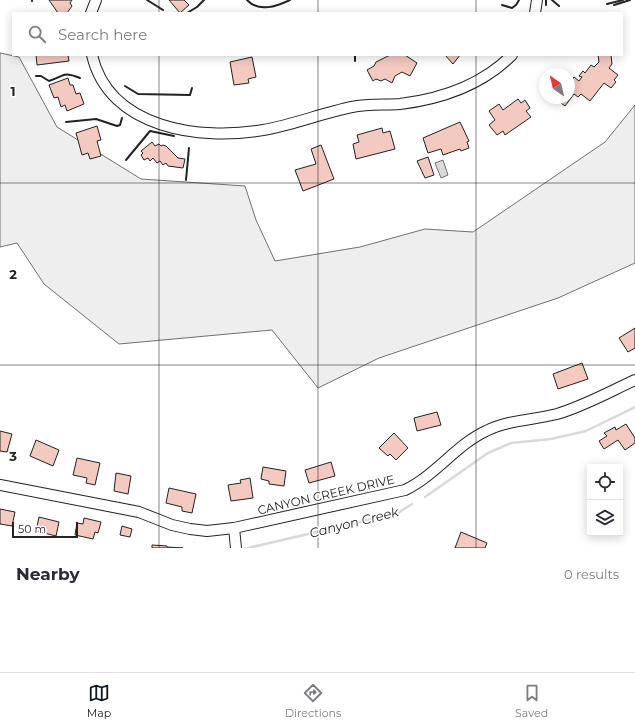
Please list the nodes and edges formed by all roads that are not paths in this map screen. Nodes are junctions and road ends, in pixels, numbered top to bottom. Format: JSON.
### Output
{"nodes":[{"id":1,"x":96,"y":0,"type":"edge"},
{"id":2,"x":537,"y":0,"type":"edge"},
{"id":3,"x":91,"y":12,"type":"edge"},
{"id":4,"x":534,"y":12,"type":"edge"},
{"id":5,"x":92,"y":56,"type":"edge"},
{"id":6,"x":511,"y":56,"type":"edge"},
{"id":7,"x":635,"y":380,"type":"edge"},
{"id":8,"x":0,"y":485,"type":"edge"},
{"id":9,"x":234,"y":528,"type":"junction"},
{"id":10,"x":236,"y":548,"type":"edge"}],
"edges":[{"from":1,"to":3,"type":"street"},
{"from":2,"to":4,"type":"street"},
{"from":5,"to":6,"type":"street"},
{"from":7,"to":9,"type":"street","name":"CANYON CREEK DRIVE"},
{"from":8,"to":9,"type":"street","name":"CANYON CREEK DRIVE"},
{"from":9,"to":10,"type":"street"}]}
